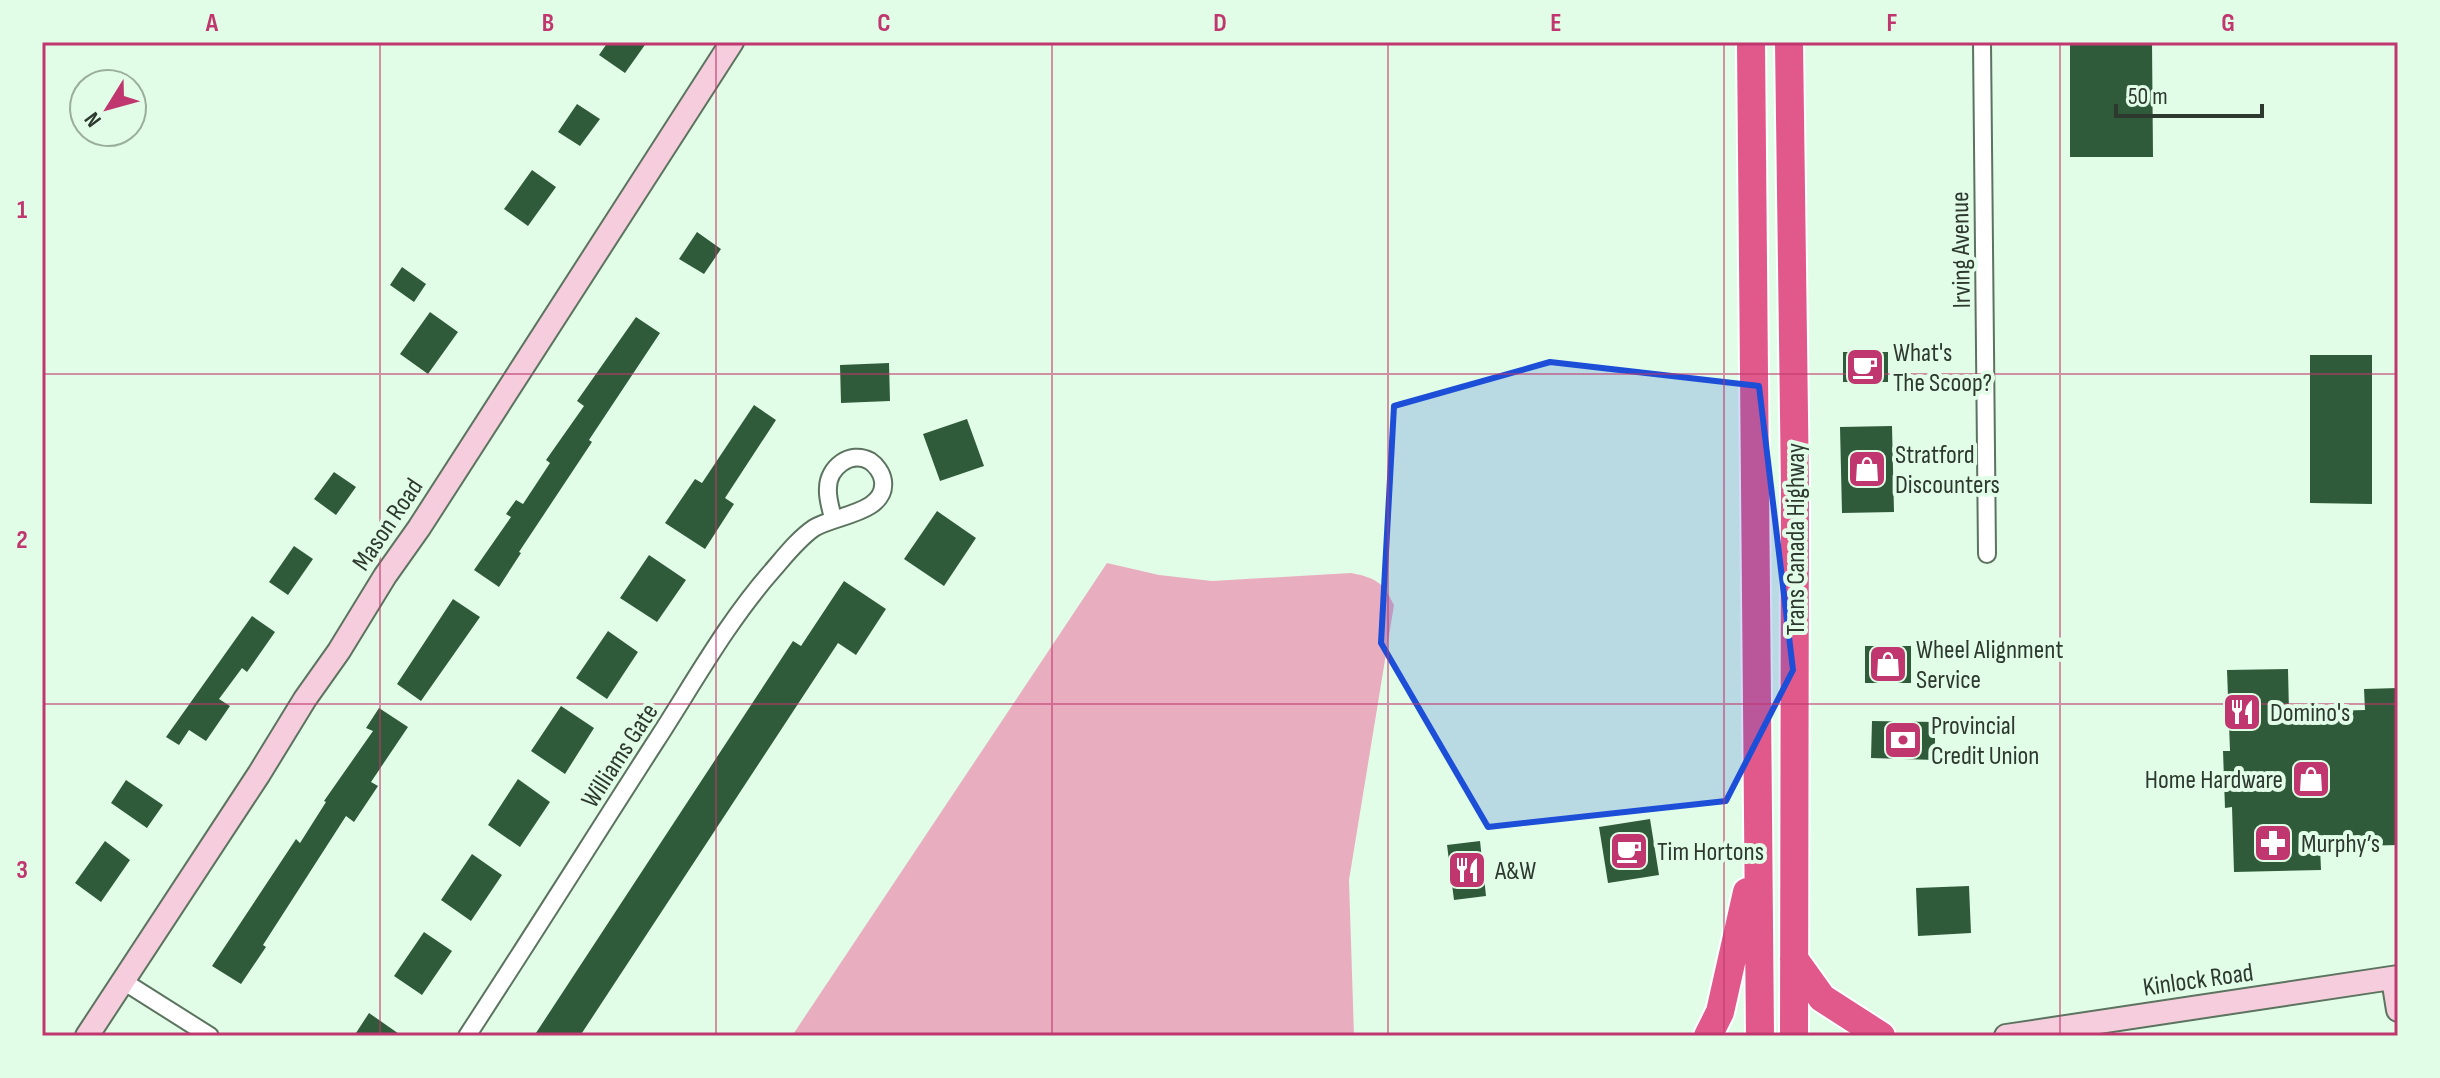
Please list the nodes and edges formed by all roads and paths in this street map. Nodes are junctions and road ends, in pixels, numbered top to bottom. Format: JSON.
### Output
{"nodes":[{"id":1,"x":732,"y":42,"type":"edge"},
{"id":2,"x":1751,"y":42,"type":"edge"},
{"id":3,"x":1789,"y":42,"type":"edge"},
{"id":4,"x":1982,"y":42,"type":"edge"},
{"id":5,"x":833,"y":518,"type":"dead end"},
{"id":6,"x":1987,"y":554,"type":"dead end"},
{"id":7,"x":1757,"y":844,"type":"junction"},
{"id":8,"x":1794,"y":959,"type":"junction"},
{"id":9,"x":2396,"y":978,"type":"edge"},
{"id":10,"x":123,"y":981,"type":"junction"},
{"id":11,"x":2398,"y":1010,"type":"edge"},
{"id":12,"x":87,"y":1036,"type":"edge"},
{"id":13,"x":210,"y":1036,"type":"edge"},
{"id":14,"x":467,"y":1036,"type":"edge"},
{"id":15,"x":1708,"y":1036,"type":"edge"},
{"id":16,"x":1760,"y":1036,"type":"edge"},
{"id":17,"x":1794,"y":1036,"type":"edge"},
{"id":18,"x":1881,"y":1036,"type":"edge"},
{"id":19,"x":2006,"y":1036,"type":"edge"}],
"edges":[{"from":1,"to":10,"type":"street","name":"Mason Road"},
{"from":2,"to":7,"type":"highway","name":"Trans Canada Highway"},
{"from":3,"to":8,"type":"highway","name":"Trans Canada Highway"},
{"from":4,"to":6,"type":"street","name":"Irving Avenue"},
{"from":5,"to":14,"type":"street","name":"Williams Gate"},
{"from":7,"to":15,"type":"highway"},
{"from":7,"to":16,"type":"highway","name":"Trans Canada Highway"},
{"from":8,"to":17,"type":"highway","name":"Trans Canada Highway"},
{"from":8,"to":18,"type":"highway"},
{"from":9,"to":11,"type":"street"},
{"from":9,"to":19,"type":"street","name":"Kinlock Road"},
{"from":10,"to":12,"type":"street","name":"Mason Road"},
{"from":10,"to":13,"type":"street"}]}
